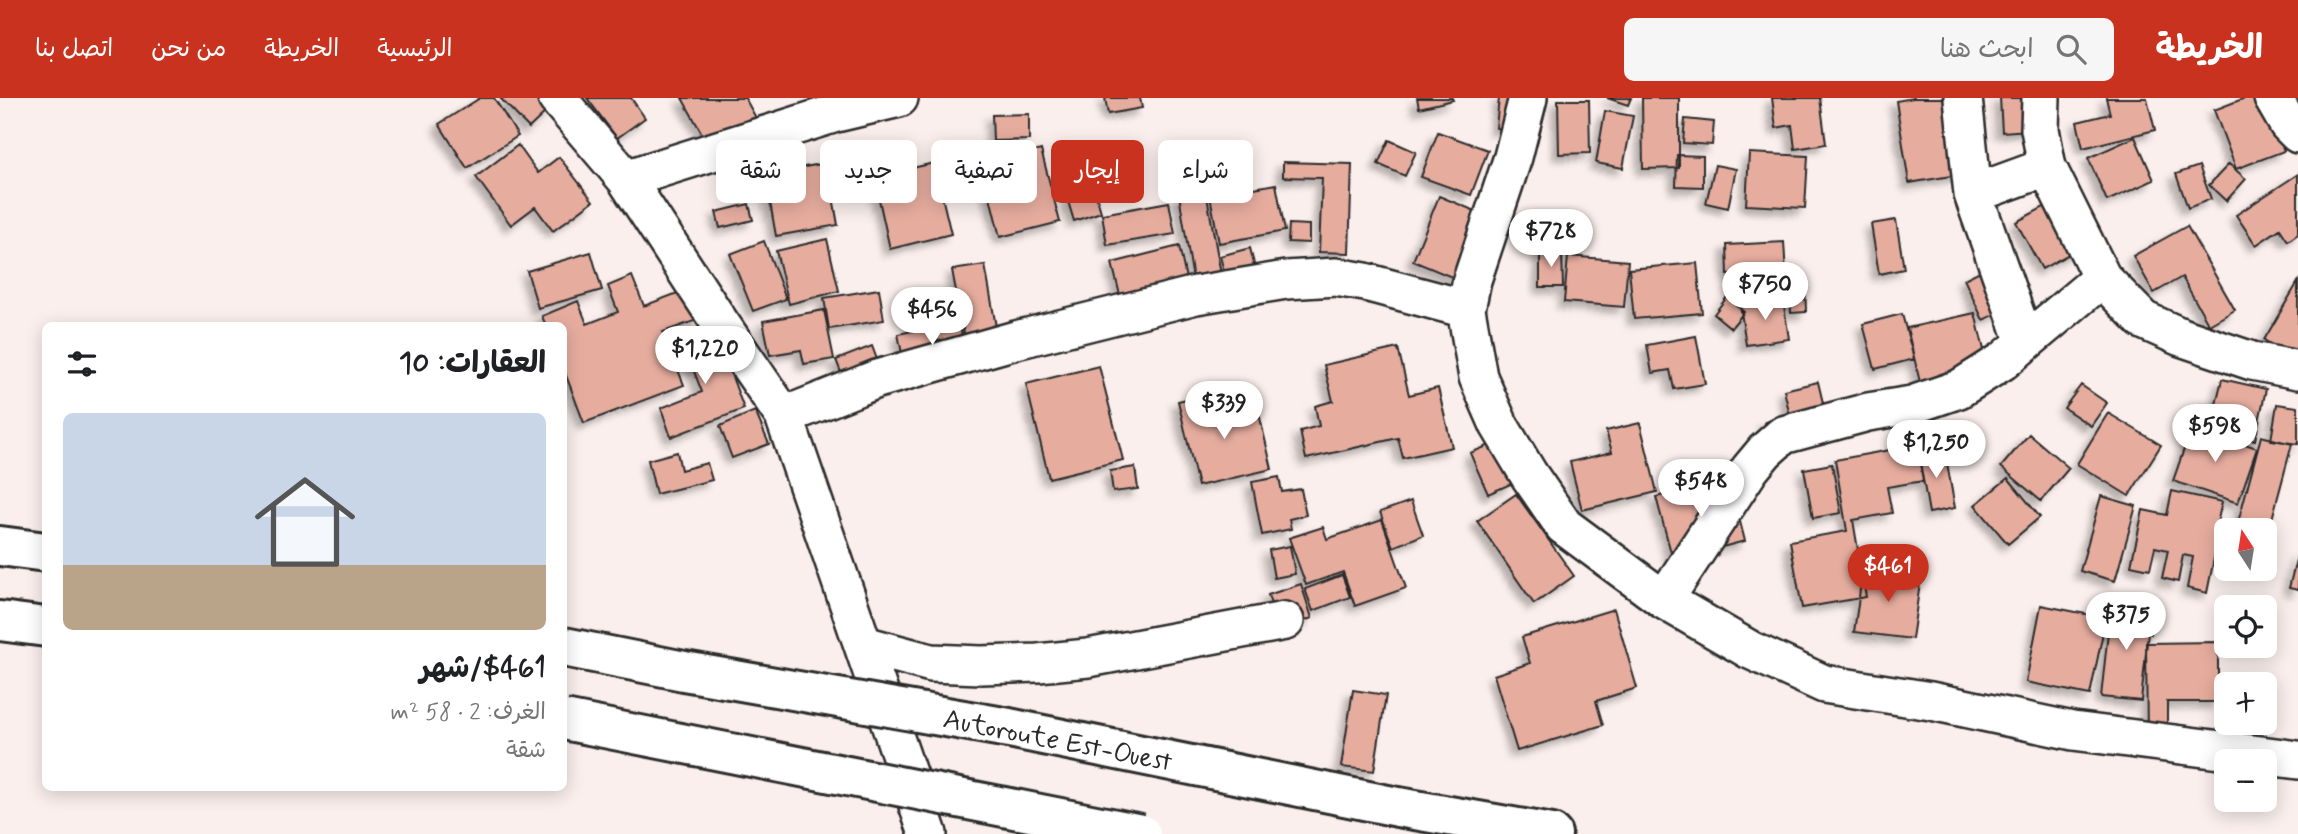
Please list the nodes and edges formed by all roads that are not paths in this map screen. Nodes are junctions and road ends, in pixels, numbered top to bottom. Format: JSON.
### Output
{"nodes":[{"id":1,"x":556,"y":98,"type":"edge"},
{"id":2,"x":900,"y":98,"type":"edge"},
{"id":3,"x":1528,"y":98,"type":"edge"},
{"id":4,"x":1963,"y":98,"type":"edge"},
{"id":5,"x":2041,"y":98,"type":"edge"},
{"id":6,"x":2273,"y":98,"type":"edge"},
{"id":7,"x":2298,"y":134,"type":"edge"},
{"id":8,"x":2048,"y":167,"type":"junction"},
{"id":9,"x":626,"y":179,"type":"junction"},
{"id":10,"x":1973,"y":194,"type":"junction"},
{"id":11,"x":2102,"y":278,"type":"junction"},
{"id":12,"x":1466,"y":309,"type":"junction"},
{"id":13,"x":2025,"y":342,"type":"junction"},
{"id":14,"x":2298,"y":370,"type":"edge"},
{"id":15,"x":784,"y":416,"type":"junction"},
{"id":16,"x":0,"y":546,"type":"edge"},
{"id":17,"x":42,"y":551,"type":"edge"},
{"id":18,"x":1664,"y":600,"type":"junction"},
{"id":19,"x":0,"y":621,"type":"edge"},
{"id":20,"x":1285,"y":621,"type":"dead end"},
{"id":21,"x":42,"y":626,"type":"edge"},
{"id":22,"x":864,"y":645,"type":"junction"},
{"id":23,"x":567,"y":648,"type":"edge"},
{"id":24,"x":567,"y":721,"type":"edge"},
{"id":25,"x":2298,"y":760,"type":"edge"},
{"id":26,"x":928,"y":834,"type":"edge"},
{"id":27,"x":1141,"y":834,"type":"edge"},
{"id":28,"x":1552,"y":834,"type":"edge"}],
"edges":[{"from":1,"to":9,"type":"street"},
{"from":2,"to":9,"type":"street"},
{"from":3,"to":12,"type":"street"},
{"from":4,"to":10,"type":"street"},
{"from":5,"to":8,"type":"street"},
{"from":6,"to":7,"type":"street"},
{"from":8,"to":10,"type":"street"},
{"from":8,"to":11,"type":"street"},
{"from":9,"to":15,"type":"street"},
{"from":10,"to":13,"type":"street"},
{"from":11,"to":13,"type":"street"},
{"from":11,"to":14,"type":"street"},
{"from":12,"to":15,"type":"street"},
{"from":12,"to":18,"type":"street"},
{"from":13,"to":18,"type":"street"},
{"from":15,"to":22,"type":"street"},
{"from":16,"to":17,"type":"highway"},
{"from":18,"to":25,"type":"street"},
{"from":19,"to":21,"type":"highway"},
{"from":20,"to":22,"type":"street"},
{"from":22,"to":26,"type":"street"},
{"from":23,"to":28,"type":"highway","name":"Autoroute Est-Ouest","bridge":true},
{"from":24,"to":27,"type":"highway","bridge":true}]}
